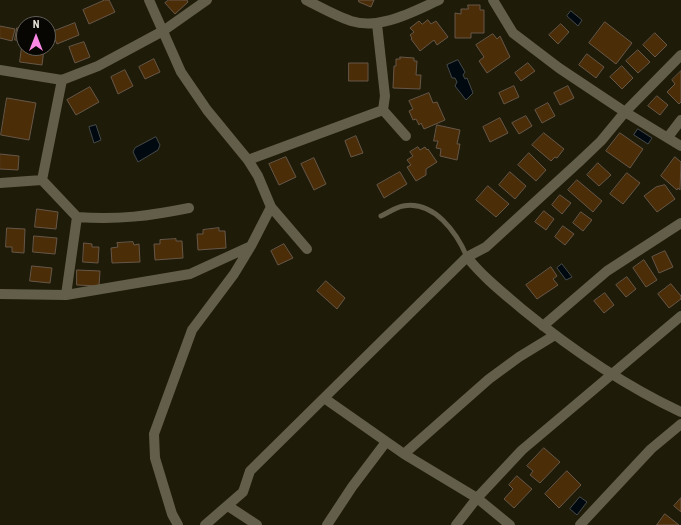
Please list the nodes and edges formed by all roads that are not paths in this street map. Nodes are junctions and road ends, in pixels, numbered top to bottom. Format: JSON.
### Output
{"nodes":[{"id":1,"x":149,"y":0,"type":"edge"},
{"id":2,"x":207,"y":0,"type":"edge"},
{"id":3,"x":306,"y":0,"type":"edge"},
{"id":4,"x":439,"y":0,"type":"edge"},
{"id":5,"x":493,"y":0,"type":"edge"},
{"id":6,"x":377,"y":24,"type":"junction"},
{"id":7,"x":163,"y":31,"type":"junction"},
{"id":8,"x":681,"y":55,"type":"edge"},
{"id":9,"x":0,"y":70,"type":"edge"},
{"id":10,"x":62,"y":80,"type":"junction"},
{"id":11,"x":383,"y":110,"type":"junction"},
{"id":12,"x":625,"y":112,"type":"junction"},
{"id":13,"x":681,"y":120,"type":"edge"},
{"id":14,"x":406,"y":136,"type":"dead end"},
{"id":15,"x":668,"y":137,"type":"junction"},
{"id":16,"x":681,"y":146,"type":"edge"},
{"id":17,"x":248,"y":160,"type":"junction"},
{"id":18,"x":42,"y":180,"type":"junction"},
{"id":19,"x":0,"y":183,"type":"edge"},
{"id":20,"x":271,"y":206,"type":"junction"},
{"id":21,"x":189,"y":208,"type":"dead end"},
{"id":22,"x":381,"y":216,"type":"dead end"},
{"id":23,"x":77,"y":217,"type":"junction"},
{"id":24,"x":681,"y":223,"type":"edge"},
{"id":25,"x":252,"y":246,"type":"junction"},
{"id":26,"x":307,"y":249,"type":"dead end"},
{"id":27,"x":467,"y":257,"type":"junction"},
{"id":28,"x":0,"y":294,"type":"edge"},
{"id":29,"x":66,"y":295,"type":"junction"},
{"id":30,"x":681,"y":316,"type":"edge"},
{"id":31,"x":543,"y":326,"type":"junction"},
{"id":32,"x":556,"y":335,"type":"junction"},
{"id":33,"x":611,"y":374,"type":"junction"},
{"id":34,"x":324,"y":398,"type":"junction"},
{"id":35,"x":681,"y":412,"type":"edge"},
{"id":36,"x":681,"y":424,"type":"edge"},
{"id":37,"x":386,"y":442,"type":"junction"},
{"id":38,"x":404,"y":454,"type":"junction"},
{"id":39,"x":477,"y":498,"type":"junction"},
{"id":40,"x":228,"y":506,"type":"junction"},
{"id":41,"x":178,"y":525,"type":"edge"},
{"id":42,"x":205,"y":525,"type":"edge"},
{"id":43,"x":257,"y":525,"type":"edge"},
{"id":44,"x":327,"y":525,"type":"edge"},
{"id":45,"x":456,"y":525,"type":"edge"},
{"id":46,"x":510,"y":525,"type":"edge"},
{"id":47,"x":580,"y":525,"type":"edge"}],
"edges":[{"from":1,"to":7,"type":"street"},
{"from":2,"to":7,"type":"street"},
{"from":3,"to":6,"type":"street"},
{"from":4,"to":6,"type":"street"},
{"from":5,"to":12,"type":"street"},
{"from":6,"to":11,"type":"street"},
{"from":7,"to":10,"type":"street"},
{"from":7,"to":17,"type":"street"},
{"from":8,"to":12,"type":"street"},
{"from":9,"to":10,"type":"street"},
{"from":10,"to":18,"type":"street"},
{"from":11,"to":14,"type":"street"},
{"from":11,"to":17,"type":"street"},
{"from":12,"to":15,"type":"street"},
{"from":12,"to":27,"type":"street"},
{"from":13,"to":15,"type":"street"},
{"from":15,"to":16,"type":"street"},
{"from":17,"to":20,"type":"street"},
{"from":18,"to":19,"type":"street"},
{"from":18,"to":23,"type":"street"},
{"from":20,"to":25,"type":"street"},
{"from":20,"to":26,"type":"street"},
{"from":21,"to":23,"type":"street"},
{"from":22,"to":27,"type":"lane"},
{"from":23,"to":29,"type":"street"},
{"from":24,"to":31,"type":"street"},
{"from":25,"to":29,"type":"street"},
{"from":25,"to":41,"type":"street"},
{"from":27,"to":31,"type":"street"},
{"from":27,"to":34,"type":"street"},
{"from":28,"to":29,"type":"street"},
{"from":30,"to":33,"type":"street"},
{"from":31,"to":32,"type":"street"},
{"from":32,"to":33,"type":"street"},
{"from":32,"to":38,"type":"street"},
{"from":33,"to":35,"type":"street"},
{"from":33,"to":39,"type":"street"},
{"from":34,"to":37,"type":"street"},
{"from":34,"to":40,"type":"street"},
{"from":36,"to":47,"type":"street"},
{"from":37,"to":38,"type":"street"},
{"from":37,"to":44,"type":"street"},
{"from":38,"to":39,"type":"street"},
{"from":39,"to":45,"type":"street"},
{"from":39,"to":46,"type":"street"},
{"from":40,"to":42,"type":"street"},
{"from":40,"to":43,"type":"street"}]}
